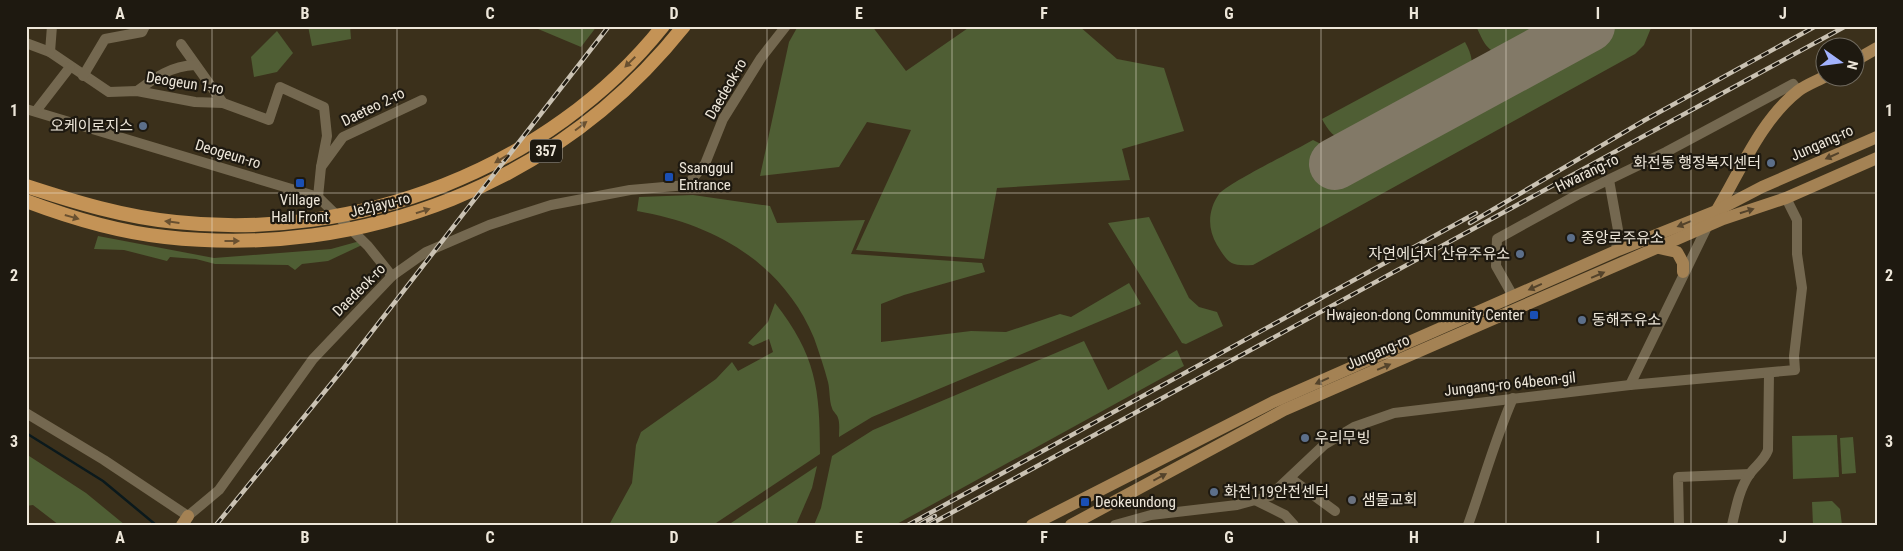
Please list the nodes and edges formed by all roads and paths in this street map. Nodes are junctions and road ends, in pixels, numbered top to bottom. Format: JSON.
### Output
{"nodes":[{"id":1,"x":52,"y":26,"type":"edge"},
{"id":2,"x":146,"y":26,"type":"edge"},
{"id":3,"x":663,"y":26,"type":"edge"},
{"id":4,"x":684,"y":26,"type":"edge"},
{"id":5,"x":786,"y":26,"type":"edge"},
{"id":6,"x":26,"y":43,"type":"edge"},
{"id":7,"x":181,"y":44,"type":"dead end"},
{"id":8,"x":1877,"y":48,"type":"edge"},
{"id":9,"x":50,"y":52,"type":"junction"},
{"id":10,"x":1866,"y":54,"type":"edge"},
{"id":11,"x":195,"y":65,"type":"junction"},
{"id":12,"x":70,"y":67,"type":"junction"},
{"id":13,"x":83,"y":76,"type":"junction"},
{"id":14,"x":1816,"y":81,"type":"edge"},
{"id":15,"x":1798,"y":90,"type":"junction"},
{"id":16,"x":137,"y":91,"type":"junction"},
{"id":17,"x":422,"y":100,"type":"dead end"},
{"id":18,"x":223,"y":103,"type":"junction"},
{"id":19,"x":31,"y":110,"type":"edge"},
{"id":20,"x":1877,"y":137,"type":"edge"},
{"id":21,"x":1877,"y":158,"type":"edge"},
{"id":22,"x":321,"y":167,"type":"junction"},
{"id":23,"x":1739,"y":173,"type":"junction"},
{"id":24,"x":1610,"y":180,"type":"junction"},
{"id":25,"x":26,"y":186,"type":"edge"},
{"id":26,"x":1762,"y":187,"type":"junction"},
{"id":27,"x":318,"y":197,"type":"junction"},
{"id":28,"x":1786,"y":198,"type":"junction"},
{"id":29,"x":26,"y":201,"type":"edge"},
{"id":30,"x":1716,"y":211,"type":"junction"},
{"id":31,"x":1707,"y":227,"type":"junction"},
{"id":32,"x":1659,"y":248,"type":"junction"},
{"id":33,"x":1616,"y":251,"type":"junction"},
{"id":34,"x":1683,"y":272,"type":"junction"},
{"id":35,"x":392,"y":276,"type":"junction"},
{"id":36,"x":1513,"y":296,"type":"junction"},
{"id":37,"x":1769,"y":373,"type":"junction"},
{"id":38,"x":1630,"y":385,"type":"junction"},
{"id":39,"x":1513,"y":398,"type":"junction"},
{"id":40,"x":26,"y":414,"type":"edge"},
{"id":41,"x":1750,"y":474,"type":"junction"},
{"id":42,"x":1290,"y":478,"type":"junction"},
{"id":43,"x":1255,"y":500,"type":"junction"},
{"id":44,"x":1335,"y":511,"type":"dead end"},
{"id":45,"x":1152,"y":520,"type":"edge"},
{"id":46,"x":184,"y":521,"type":"edge"},
{"id":47,"x":1032,"y":525,"type":"edge"},
{"id":48,"x":1071,"y":525,"type":"edge"},
{"id":49,"x":1115,"y":525,"type":"edge"},
{"id":50,"x":1294,"y":525,"type":"edge"},
{"id":51,"x":1468,"y":525,"type":"edge"},
{"id":52,"x":1679,"y":525,"type":"edge"},
{"id":53,"x":1732,"y":525,"type":"edge"}],
"edges":[{"from":1,"to":9,"type":"street"},
{"from":2,"to":13,"type":"street"},
{"from":3,"to":25,"type":"highway","name":"Je2jayu-ro","number":"357","one_way":true},
{"from":29,"to":4,"type":"highway","name":"Je2jayu-ro","number":"357","one_way":true},
{"from":5,"to":35,"type":"street","name":"Daedeok-ro"},
{"from":6,"to":9,"type":"street","name":"Deogeun 1-ro"},
{"from":7,"to":11,"type":"street"},
{"from":8,"to":10,"type":"main road"},
{"from":9,"to":12,"type":"street","name":"Deogeun 1-ro"},
{"from":11,"to":16,"type":"street"},
{"from":11,"to":18,"type":"street"},
{"from":12,"to":13,"type":"street","name":"Deogeun 1-ro"},
{"from":12,"to":19,"type":"street"},
{"from":13,"to":16,"type":"street","name":"Deogeun 1-ro"},
{"from":14,"to":15,"type":"main road","name":"Hwarang-ro"},
{"from":15,"to":23,"type":"main road","name":"Hwarang-ro"},
{"from":15,"to":24,"type":"street","name":"Hwarang-ro"},
{"from":16,"to":18,"type":"street","name":"Deogeun 1-ro"},
{"from":17,"to":22,"type":"street","name":"Daeteo 2-ro"},
{"from":18,"to":22,"type":"street","name":"Deogeun 1-ro"},
{"from":19,"to":27,"type":"street","name":"Deogeun-ro"},
{"from":20,"to":26,"type":"main road","name":"Jungang-ro","one_way":true},
{"from":21,"to":28,"type":"main road","name":"Jungang-ro"},
{"from":22,"to":27,"type":"street"},
{"from":23,"to":26,"type":"main road"},
{"from":23,"to":30,"type":"main road","name":"Hwarang-ro"},
{"from":24,"to":33,"type":"street"},
{"from":24,"to":36,"type":"street","name":"Hwarang-ro"},
{"from":26,"to":30,"type":"main road","name":"Jungang-ro"},
{"from":27,"to":35,"type":"street","name":"Deogeun-ro"},
{"from":31,"to":28,"type":"main road","name":"Jungang-ro","one_way":true},
{"from":28,"to":37,"type":"street","name":"Jungang-ro 64beon-gil"},
{"from":30,"to":31,"type":"main road","name":"Hwarang-ro"},
{"from":30,"to":33,"type":"main road","name":"Jungang-ro","one_way":true},
{"from":31,"to":32,"type":"main road","name":"Jungang-ro"},
{"from":31,"to":34,"type":"street"},
{"from":32,"to":34,"type":"main road"},
{"from":48,"to":32,"type":"main road","name":"Jungang-ro","one_way":true},
{"from":33,"to":36,"type":"main road","name":"Jungang-ro","one_way":true},
{"from":34,"to":38,"type":"street"},
{"from":35,"to":46,"type":"street","name":"Daedeok-ro"},
{"from":36,"to":47,"type":"main road","name":"Jungang-ro","one_way":true},
{"from":37,"to":38,"type":"street","name":"Jungang-ro 64beon-gil"},
{"from":37,"to":41,"type":"street"},
{"from":38,"to":39,"type":"street","name":"Jungang-ro 64beon-gil"},
{"from":39,"to":42,"type":"street","name":"Jungang-ro 64beon-gil"},
{"from":39,"to":51,"type":"street"},
{"from":40,"to":46,"type":"street","name":"Daedeok-ro"},
{"from":41,"to":52,"type":"street"},
{"from":41,"to":53,"type":"street"},
{"from":42,"to":43,"type":"street","name":"Jungang-ro 64beon-gil"},
{"from":42,"to":44,"type":"street"},
{"from":43,"to":45,"type":"street","name":"Jungang-ro 64beon-gil"},
{"from":43,"to":50,"type":"street"},
{"from":45,"to":49,"type":"street","name":"Jungang-ro 64beon-gil"}]}
